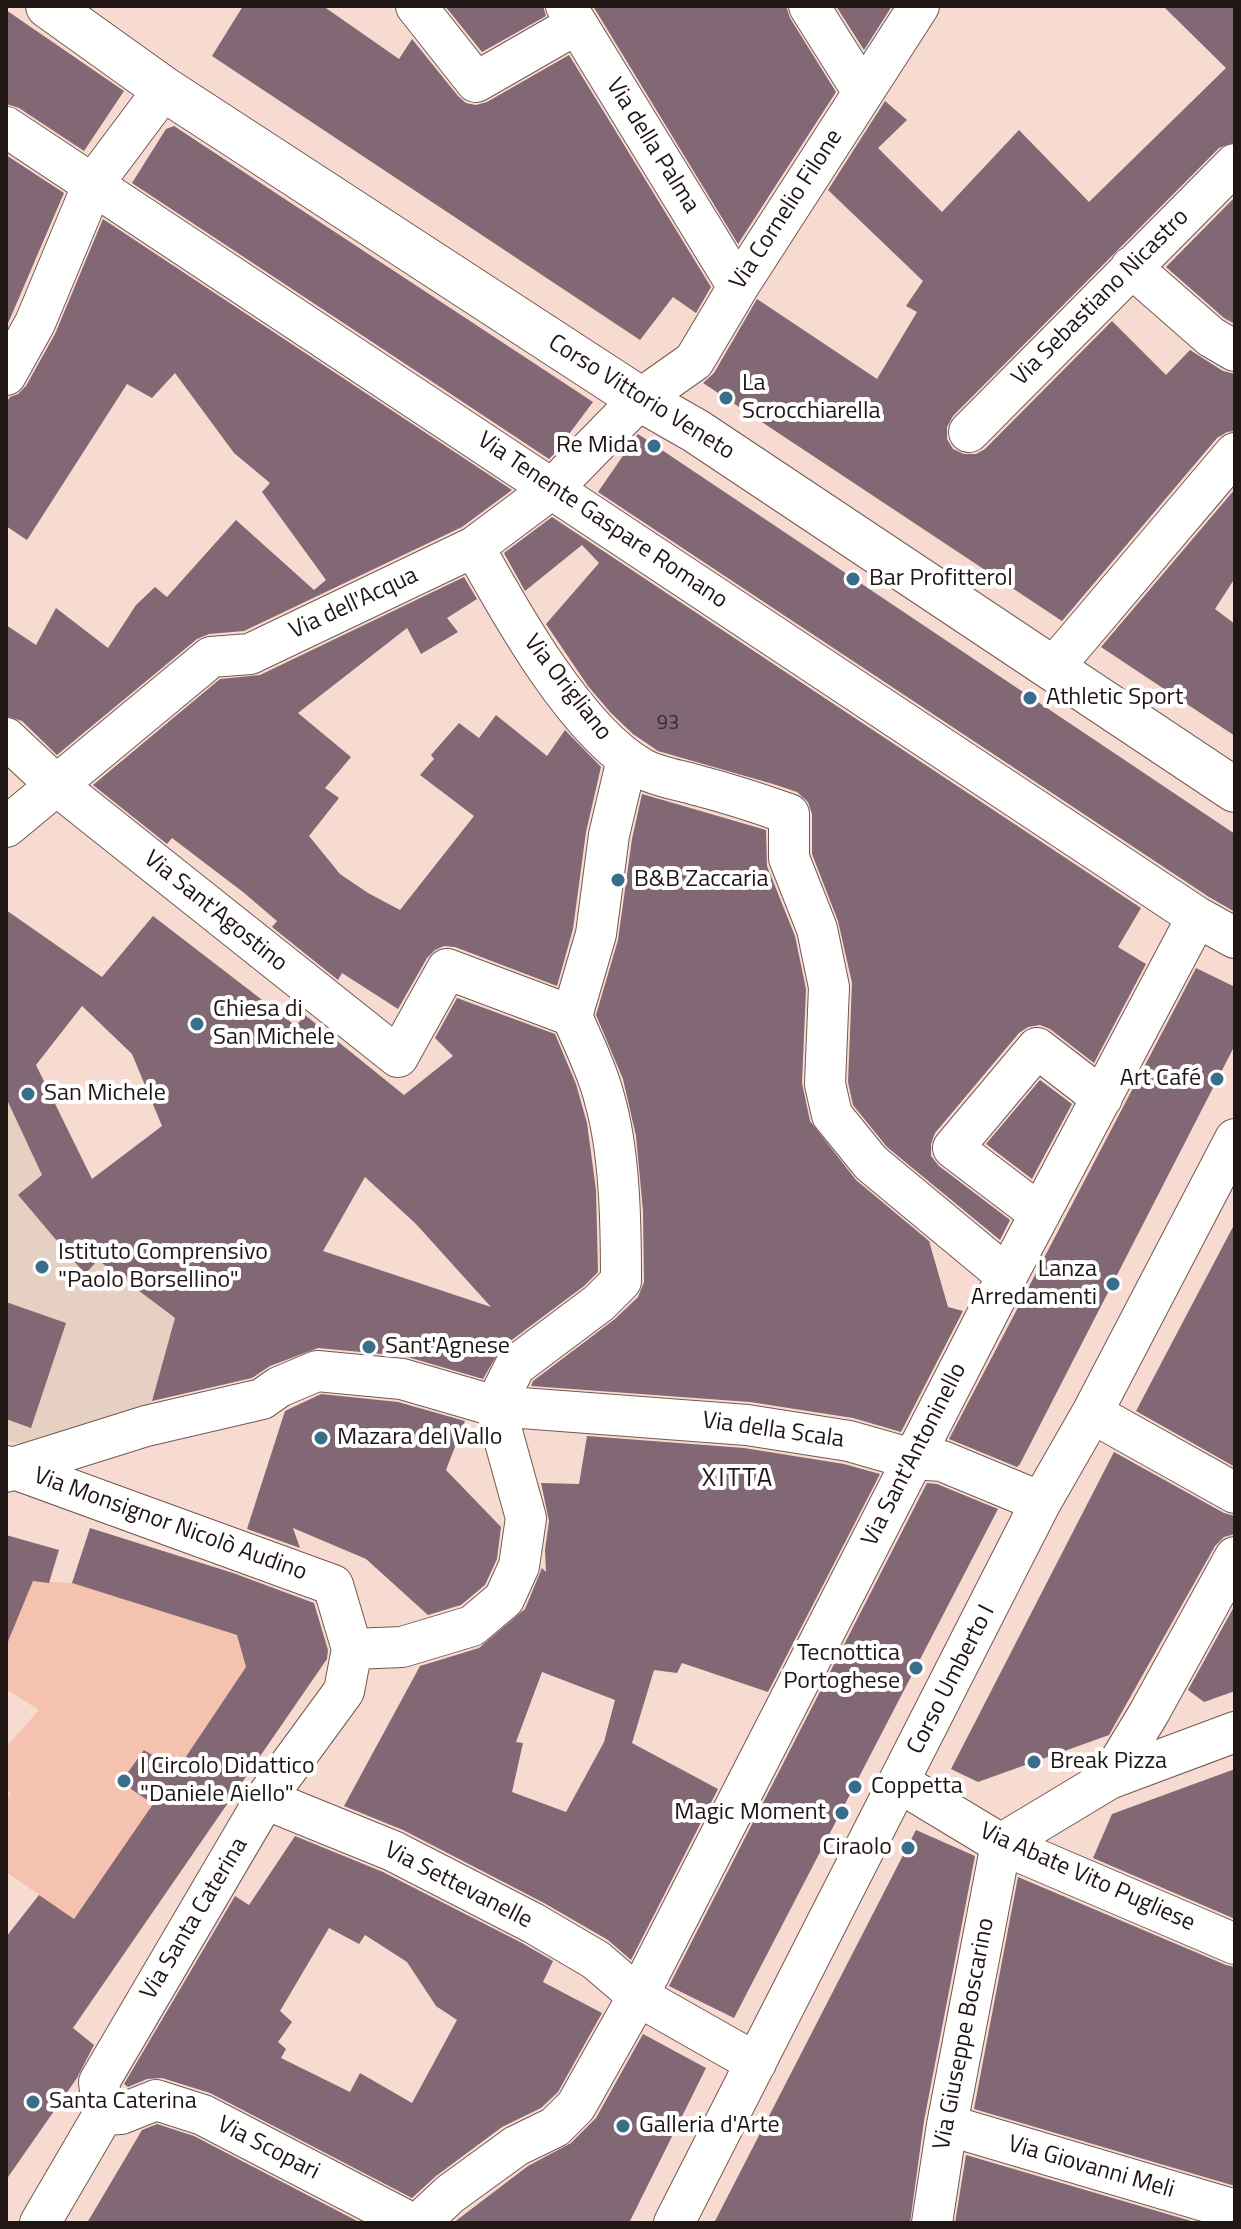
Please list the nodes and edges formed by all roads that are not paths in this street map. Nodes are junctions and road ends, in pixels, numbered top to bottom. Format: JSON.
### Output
{"nodes":[{"id":1,"x":48,"y":6,"type":"edge"},
{"id":2,"x":416,"y":6,"type":"edge"},
{"id":3,"x":809,"y":6,"type":"edge"},
{"id":4,"x":919,"y":6,"type":"edge"},
{"id":5,"x":571,"y":15,"type":"edge"},
{"id":6,"x":164,"y":89,"type":"junction"},
{"id":7,"x":863,"y":92,"type":"junction"},
{"id":8,"x":6,"y":127,"type":"edge"},
{"id":9,"x":1235,"y":164,"type":"edge"},
{"id":10,"x":93,"y":184,"type":"junction"},
{"id":11,"x":1131,"y":267,"type":"junction"},
{"id":12,"x":738,"y":287,"type":"junction"},
{"id":13,"x":1235,"y":351,"type":"edge"},
{"id":14,"x":6,"y":375,"type":"edge"},
{"id":15,"x":640,"y":399,"type":"junction"},
{"id":16,"x":969,"y":432,"type":"dead end"},
{"id":17,"x":1235,"y":453,"type":"edge"},
{"id":18,"x":553,"y":488,"type":"junction"},
{"id":19,"x":474,"y":547,"type":"junction"},
{"id":20,"x":1052,"y":669,"type":"junction"},
{"id":21,"x":6,"y":738,"type":"edge"},
{"id":22,"x":627,"y":759,"type":"junction"},
{"id":23,"x":55,"y":784,"type":"junction"},
{"id":24,"x":1235,"y":790,"type":"edge"},
{"id":25,"x":6,"y":827,"type":"edge"},
{"id":26,"x":1197,"y":917,"type":"junction"},
{"id":27,"x":1235,"y":938,"type":"edge"},
{"id":28,"x":1235,"y":953,"type":"edge"},
{"id":29,"x":572,"y":1016,"type":"junction"},
{"id":30,"x":1102,"y":1098,"type":"junction"},
{"id":31,"x":1235,"y":1139,"type":"edge"},
{"id":32,"x":1040,"y":1214,"type":"junction"},
{"id":33,"x":1007,"y":1276,"type":"junction"},
{"id":34,"x":495,"y":1406,"type":"junction"},
{"id":35,"x":1092,"y":1413,"type":"junction"},
{"id":36,"x":912,"y":1459,"type":"junction"},
{"id":37,"x":8,"y":1469,"type":"edge"},
{"id":38,"x":1235,"y":1493,"type":"edge"},
{"id":39,"x":1041,"y":1502,"type":"junction"},
{"id":40,"x":1235,"y":1557,"type":"edge"},
{"id":41,"x":333,"y":1585,"type":"joint"},
{"id":42,"x":352,"y":1649,"type":"junction"},
{"id":43,"x":1232,"y":1736,"type":"edge"},
{"id":44,"x":1109,"y":1779,"type":"junction"},
{"id":45,"x":900,"y":1783,"type":"junction"},
{"id":46,"x":265,"y":1799,"type":"junction"},
{"id":47,"x":1001,"y":1844,"type":"junction"},
{"id":48,"x":1235,"y":1944,"type":"edge"},
{"id":49,"x":638,"y":1996,"type":"junction"},
{"id":50,"x":756,"y":2063,"type":"junction"},
{"id":51,"x":107,"y":2104,"type":"junction"},
{"id":52,"x":947,"y":2125,"type":"junction"},
{"id":53,"x":1235,"y":2210,"type":"edge"},
{"id":54,"x":40,"y":2223,"type":"edge"},
{"id":55,"x":411,"y":2223,"type":"edge"},
{"id":56,"x":419,"y":2223,"type":"edge"},
{"id":57,"x":674,"y":2223,"type":"edge"},
{"id":58,"x":932,"y":2223,"type":"edge"}],
"edges":[{"from":1,"to":6,"type":"main road","name":"Corso Vittorio Veneto"},
{"from":2,"to":5,"type":"street"},
{"from":3,"to":7,"type":"street"},
{"from":4,"to":7,"type":"street","name":"Via Cornelio Filone"},
{"from":5,"to":12,"type":"street","name":"Via della Palma"},
{"from":6,"to":10,"type":"street"},
{"from":6,"to":15,"type":"main road","name":"Corso Vittorio Veneto"},
{"from":7,"to":12,"type":"street","name":"Via Cornelio Filone"},
{"from":8,"to":10,"type":"street","name":"Via Tenente Gaspare Romano"},
{"from":9,"to":11,"type":"street","name":"Via Sebastiano Nicastro"},
{"from":10,"to":14,"type":"street"},
{"from":10,"to":18,"type":"street","name":"Via Tenente Gaspare Romano"},
{"from":11,"to":13,"type":"street"},
{"from":11,"to":16,"type":"street","name":"Via Sebastiano Nicastro"},
{"from":12,"to":15,"type":"street","name":"Via Cornelio Filone"},
{"from":15,"to":18,"type":"street","name":"Via dell'Acqua"},
{"from":15,"to":20,"type":"main road","name":"Corso Vittorio Veneto"},
{"from":17,"to":20,"type":"street"},
{"from":18,"to":19,"type":"street","name":"Via dell'Acqua"},
{"from":18,"to":26,"type":"street","name":"Via Tenente Gaspare Romano"},
{"from":19,"to":22,"type":"street","name":"Via Origliano"},
{"from":19,"to":23,"type":"street","name":"Via dell'Acqua"},
{"from":20,"to":24,"type":"main road","name":"Corso Vittorio Veneto"},
{"from":21,"to":23,"type":"street"},
{"from":22,"to":29,"type":"street"},
{"from":22,"to":33,"type":"street","name":"Via Origliano"},
{"from":23,"to":25,"type":"street","name":"Via dell'Acqua"},
{"from":23,"to":29,"type":"street","name":"Via Sant'Agostino"},
{"from":26,"to":27,"type":"street","name":"Via Tenente Gaspare Romano"},
{"from":26,"to":28,"type":"street","name":"Via Tenente Gaspare Romano"},
{"from":26,"to":30,"type":"street","name":"Via Sant'Antoninello"},
{"from":29,"to":34,"type":"street"},
{"from":30,"to":32,"type":"street","name":"Via Sant'Antoninello"},
{"from":30,"to":32,"type":"street"},
{"from":31,"to":35,"type":"street","name":"Corso Umberto I"},
{"from":32,"to":33,"type":"street","name":"Via Sant'Antoninello"},
{"from":33,"to":36,"type":"street","name":"Via Sant'Antoninello"},
{"from":34,"to":36,"type":"street","name":"Via della Scala"},
{"from":34,"to":37,"type":"street","name":"Via della Scala"},
{"from":34,"to":42,"type":"street"},
{"from":35,"to":38,"type":"street"},
{"from":35,"to":39,"type":"street","name":"Corso Umberto I"},
{"from":36,"to":39,"type":"street","name":"Via della Scala"},
{"from":36,"to":49,"type":"street","name":"Via Sant'Antoninello"},
{"from":37,"to":41,"type":"street","name":"Via Monsignor Nicolò Audino"},
{"from":39,"to":45,"type":"street","name":"Corso Umberto I"},
{"from":40,"to":44,"type":"street"},
{"from":41,"to":42,"type":"street","name":"Via Santa Caterina"},
{"from":42,"to":46,"type":"street","name":"Via Santa Caterina"},
{"from":43,"to":44,"type":"street"},
{"from":44,"to":47,"type":"street"},
{"from":45,"to":47,"type":"street","name":"Via Abate Vito Pugliese"},
{"from":45,"to":50,"type":"street","name":"Corso Umberto I"},
{"from":46,"to":49,"type":"street","name":"Via Settevanelle"},
{"from":46,"to":51,"type":"street","name":"Via Santa Caterina"},
{"from":47,"to":48,"type":"street","name":"Via Abate Vito Pugliese"},
{"from":47,"to":52,"type":"street","name":"Via Giuseppe Boscarino"},
{"from":49,"to":50,"type":"street","name":"Via Settevanelle"},
{"from":49,"to":56,"type":"street","name":"Via Sant'Antoninello"},
{"from":50,"to":57,"type":"street","name":"Corso Umberto I"},
{"from":51,"to":54,"type":"street","name":"Via Santa Caterina"},
{"from":51,"to":55,"type":"street","name":"Via Scopari"},
{"from":52,"to":53,"type":"street","name":"Via Giovanni Meli"},
{"from":52,"to":58,"type":"street","name":"Via Giuseppe Boscarino"}]}
